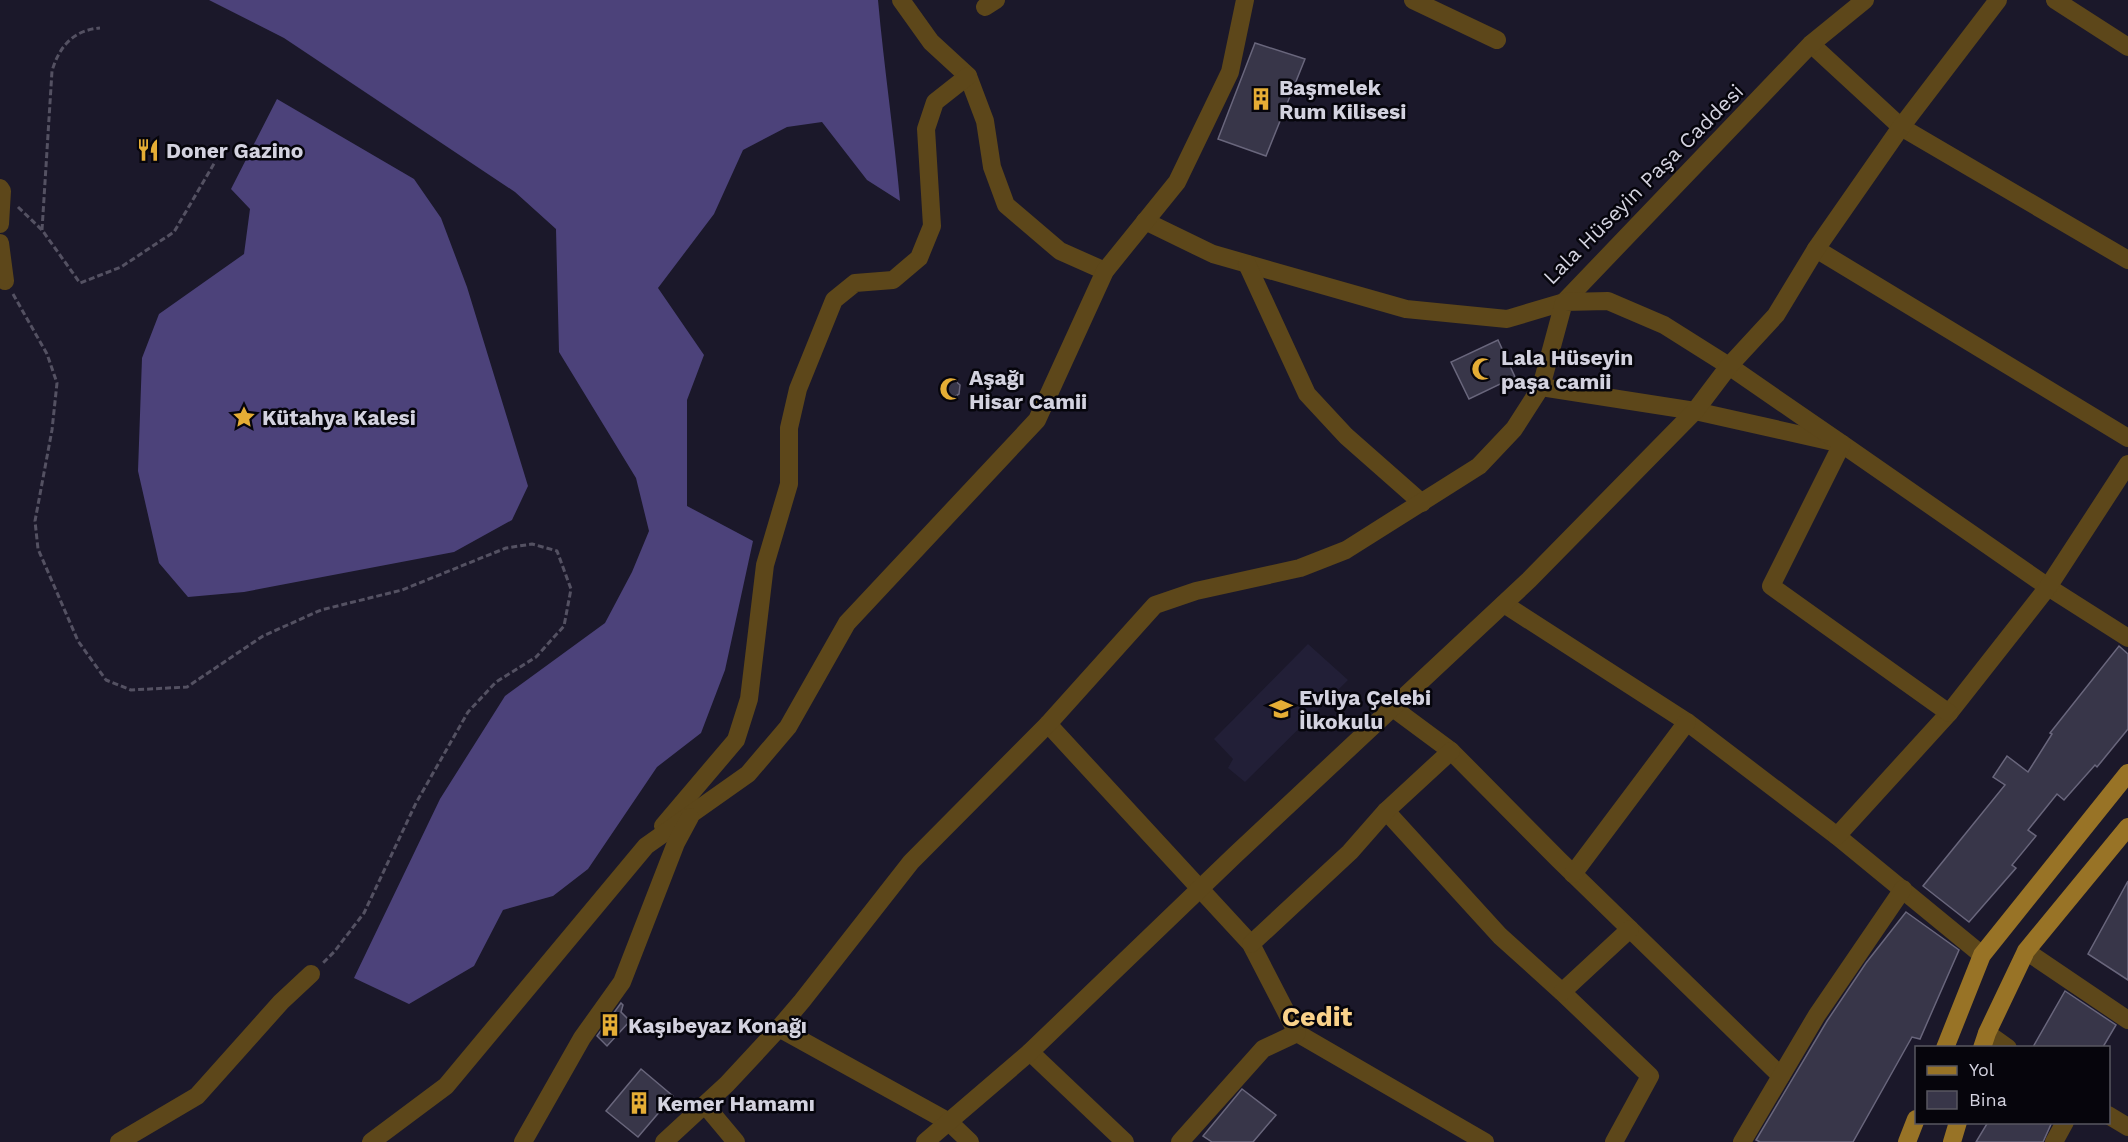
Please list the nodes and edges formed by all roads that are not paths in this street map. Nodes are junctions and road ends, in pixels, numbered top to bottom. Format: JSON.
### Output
{"nodes":[{"id":1,"x":902,"y":0,"type":"edge"},
{"id":2,"x":1245,"y":0,"type":"edge"},
{"id":3,"x":1413,"y":0,"type":"edge"},
{"id":4,"x":1998,"y":0,"type":"edge"},
{"id":5,"x":2055,"y":0,"type":"edge"},
{"id":6,"x":1856,"y":3,"type":"edge"},
{"id":7,"x":1436,"y":5,"type":"edge"},
{"id":8,"x":1497,"y":40,"type":"dead end"},
{"id":9,"x":1811,"y":44,"type":"junction"},
{"id":10,"x":2128,"y":46,"type":"edge"},
{"id":11,"x":968,"y":76,"type":"junction"},
{"id":12,"x":1901,"y":127,"type":"junction"},
{"id":13,"x":1,"y":190,"type":"edge"},
{"id":14,"x":1145,"y":221,"type":"junction"},
{"id":15,"x":0,"y":224,"type":"edge"},
{"id":16,"x":0,"y":243,"type":"edge"},
{"id":17,"x":1816,"y":249,"type":"junction"},
{"id":18,"x":2128,"y":260,"type":"edge"},
{"id":19,"x":1247,"y":264,"type":"junction"},
{"id":20,"x":1105,"y":271,"type":"junction"},
{"id":21,"x":5,"y":281,"type":"road end"},
{"id":22,"x":1564,"y":302,"type":"junction"},
{"id":23,"x":1729,"y":366,"type":"junction"},
{"id":24,"x":1541,"y":387,"type":"junction"},
{"id":25,"x":1695,"y":411,"type":"junction"},
{"id":26,"x":2128,"y":438,"type":"edge"},
{"id":27,"x":1842,"y":444,"type":"junction"},
{"id":28,"x":2128,"y":464,"type":"edge"},
{"id":29,"x":1422,"y":503,"type":"junction"},
{"id":30,"x":2048,"y":587,"type":"junction"},
{"id":31,"x":1504,"y":604,"type":"junction"},
{"id":32,"x":2128,"y":638,"type":"edge"},
{"id":33,"x":1393,"y":708,"type":"junction"},
{"id":34,"x":1948,"y":713,"type":"junction"},
{"id":35,"x":1687,"y":722,"type":"junction"},
{"id":36,"x":1048,"y":724,"type":"junction"},
{"id":37,"x":1451,"y":751,"type":"junction"},
{"id":38,"x":2128,"y":773,"type":"edge"},
{"id":39,"x":1386,"y":811,"type":"junction"},
{"id":40,"x":692,"y":814,"type":"junction"},
{"id":41,"x":2128,"y":827,"type":"edge"},
{"id":42,"x":1837,"y":836,"type":"junction"},
{"id":43,"x":646,"y":846,"type":"junction"},
{"id":44,"x":1573,"y":874,"type":"junction"},
{"id":45,"x":1199,"y":889,"type":"junction"},
{"id":46,"x":1903,"y":889,"type":"junction"},
{"id":47,"x":1629,"y":929,"type":"junction"},
{"id":48,"x":1251,"y":944,"type":"junction"},
{"id":49,"x":2026,"y":951,"type":"junction"},
{"id":50,"x":1982,"y":955,"type":"junction"},
{"id":51,"x":311,"y":974,"type":"road end"},
{"id":52,"x":1562,"y":992,"type":"junction"},
{"id":53,"x":2128,"y":1020,"type":"edge"},
{"id":54,"x":778,"y":1028,"type":"junction"},
{"id":55,"x":1298,"y":1033,"type":"junction"},
{"id":56,"x":1984,"y":1040,"type":"edge"},
{"id":57,"x":1945,"y":1046,"type":"edge"},
{"id":58,"x":2005,"y":1046,"type":"edge"},
{"id":59,"x":1030,"y":1052,"type":"junction"},
{"id":60,"x":1781,"y":1076,"type":"junction"},
{"id":61,"x":705,"y":1105,"type":"junction"},
{"id":62,"x":2110,"y":1116,"type":"edge"},
{"id":63,"x":949,"y":1122,"type":"junction"},
{"id":64,"x":1915,"y":1124,"type":"edge"},
{"id":65,"x":1957,"y":1124,"type":"edge"},
{"id":66,"x":2064,"y":1124,"type":"edge"},
{"id":67,"x":2128,"y":1127,"type":"edge"},
{"id":68,"x":120,"y":1142,"type":"edge"},
{"id":69,"x":371,"y":1142,"type":"edge"},
{"id":70,"x":523,"y":1142,"type":"edge"},
{"id":71,"x":664,"y":1142,"type":"edge"},
{"id":72,"x":736,"y":1142,"type":"edge"},
{"id":73,"x":925,"y":1142,"type":"edge"},
{"id":74,"x":970,"y":1142,"type":"edge"},
{"id":75,"x":1125,"y":1142,"type":"edge"},
{"id":76,"x":1180,"y":1142,"type":"edge"},
{"id":77,"x":1485,"y":1142,"type":"edge"},
{"id":78,"x":1614,"y":1142,"type":"edge"},
{"id":79,"x":1742,"y":1142,"type":"edge"},
{"id":80,"x":1907,"y":1142,"type":"edge"},
{"id":81,"x":1952,"y":1142,"type":"edge"},
{"id":82,"x":2054,"y":1142,"type":"edge"}],
"edges":[{"from":1,"to":11,"type":"street"},
{"from":2,"to":14,"type":"street"},
{"from":3,"to":7,"type":"street"},
{"from":4,"to":12,"type":"street"},
{"from":5,"to":10,"type":"street"},
{"from":6,"to":9,"type":"street","name":"Lala Hüseyin Paşa Caddesi"},
{"from":7,"to":8,"type":"street"},
{"from":9,"to":12,"type":"street"},
{"from":9,"to":22,"type":"street","name":"Lala Hüseyin Paşa Caddesi"},
{"from":11,"to":20,"type":"street"},
{"from":11,"to":43,"type":"street"},
{"from":12,"to":17,"type":"street"},
{"from":12,"to":18,"type":"street"},
{"from":13,"to":15,"type":"street"},
{"from":14,"to":19,"type":"street","name":"Lala Hüseyin Paşa Caddesi"},
{"from":14,"to":20,"type":"street"},
{"from":16,"to":21,"type":"street"},
{"from":17,"to":23,"type":"street"},
{"from":17,"to":26,"type":"street"},
{"from":19,"to":22,"type":"street","name":"Lala Hüseyin Paşa Caddesi"},
{"from":19,"to":29,"type":"street"},
{"from":20,"to":40,"type":"street"},
{"from":22,"to":23,"type":"street"},
{"from":22,"to":24,"type":"street"},
{"from":23,"to":25,"type":"street"},
{"from":23,"to":27,"type":"street"},
{"from":24,"to":25,"type":"street"},
{"from":24,"to":29,"type":"street"},
{"from":25,"to":27,"type":"street"},
{"from":25,"to":31,"type":"street"},
{"from":27,"to":30,"type":"street"},
{"from":27,"to":34,"type":"street"},
{"from":28,"to":30,"type":"street"},
{"from":29,"to":36,"type":"street"},
{"from":30,"to":32,"type":"street"},
{"from":30,"to":34,"type":"street"},
{"from":31,"to":33,"type":"street"},
{"from":31,"to":35,"type":"street"},
{"from":33,"to":37,"type":"street"},
{"from":33,"to":45,"type":"street"},
{"from":34,"to":42,"type":"street"},
{"from":35,"to":42,"type":"street"},
{"from":35,"to":44,"type":"street"},
{"from":36,"to":45,"type":"street"},
{"from":36,"to":54,"type":"street"},
{"from":37,"to":39,"type":"street"},
{"from":37,"to":44,"type":"street"},
{"from":38,"to":50,"type":"main road"},
{"from":39,"to":48,"type":"street"},
{"from":39,"to":52,"type":"street"},
{"from":40,"to":43,"type":"street"},
{"from":40,"to":70,"type":"street"},
{"from":41,"to":49,"type":"main road"},
{"from":42,"to":46,"type":"street"},
{"from":43,"to":69,"type":"street"},
{"from":44,"to":47,"type":"street"},
{"from":45,"to":48,"type":"street"},
{"from":45,"to":59,"type":"street"},
{"from":46,"to":50,"type":"street"},
{"from":46,"to":60,"type":"street"},
{"from":47,"to":52,"type":"street"},
{"from":47,"to":60,"type":"street"},
{"from":48,"to":55,"type":"street"},
{"from":49,"to":53,"type":"street"},
{"from":49,"to":56,"type":"main road"},
{"from":50,"to":57,"type":"main road"},
{"from":51,"to":68,"type":"street"},
{"from":52,"to":78,"type":"street"},
{"from":54,"to":61,"type":"street"},
{"from":54,"to":63,"type":"street"},
{"from":55,"to":76,"type":"street"},
{"from":55,"to":77,"type":"street"},
{"from":56,"to":58,"type":"street"},
{"from":59,"to":63,"type":"street"},
{"from":59,"to":75,"type":"street"},
{"from":60,"to":79,"type":"street"},
{"from":61,"to":71,"type":"street"},
{"from":61,"to":72,"type":"street"},
{"from":62,"to":67,"type":"street"},
{"from":63,"to":73,"type":"street"},
{"from":63,"to":74,"type":"street"},
{"from":64,"to":80,"type":"main road"},
{"from":65,"to":81,"type":"main road"},
{"from":66,"to":82,"type":"street"}]}
